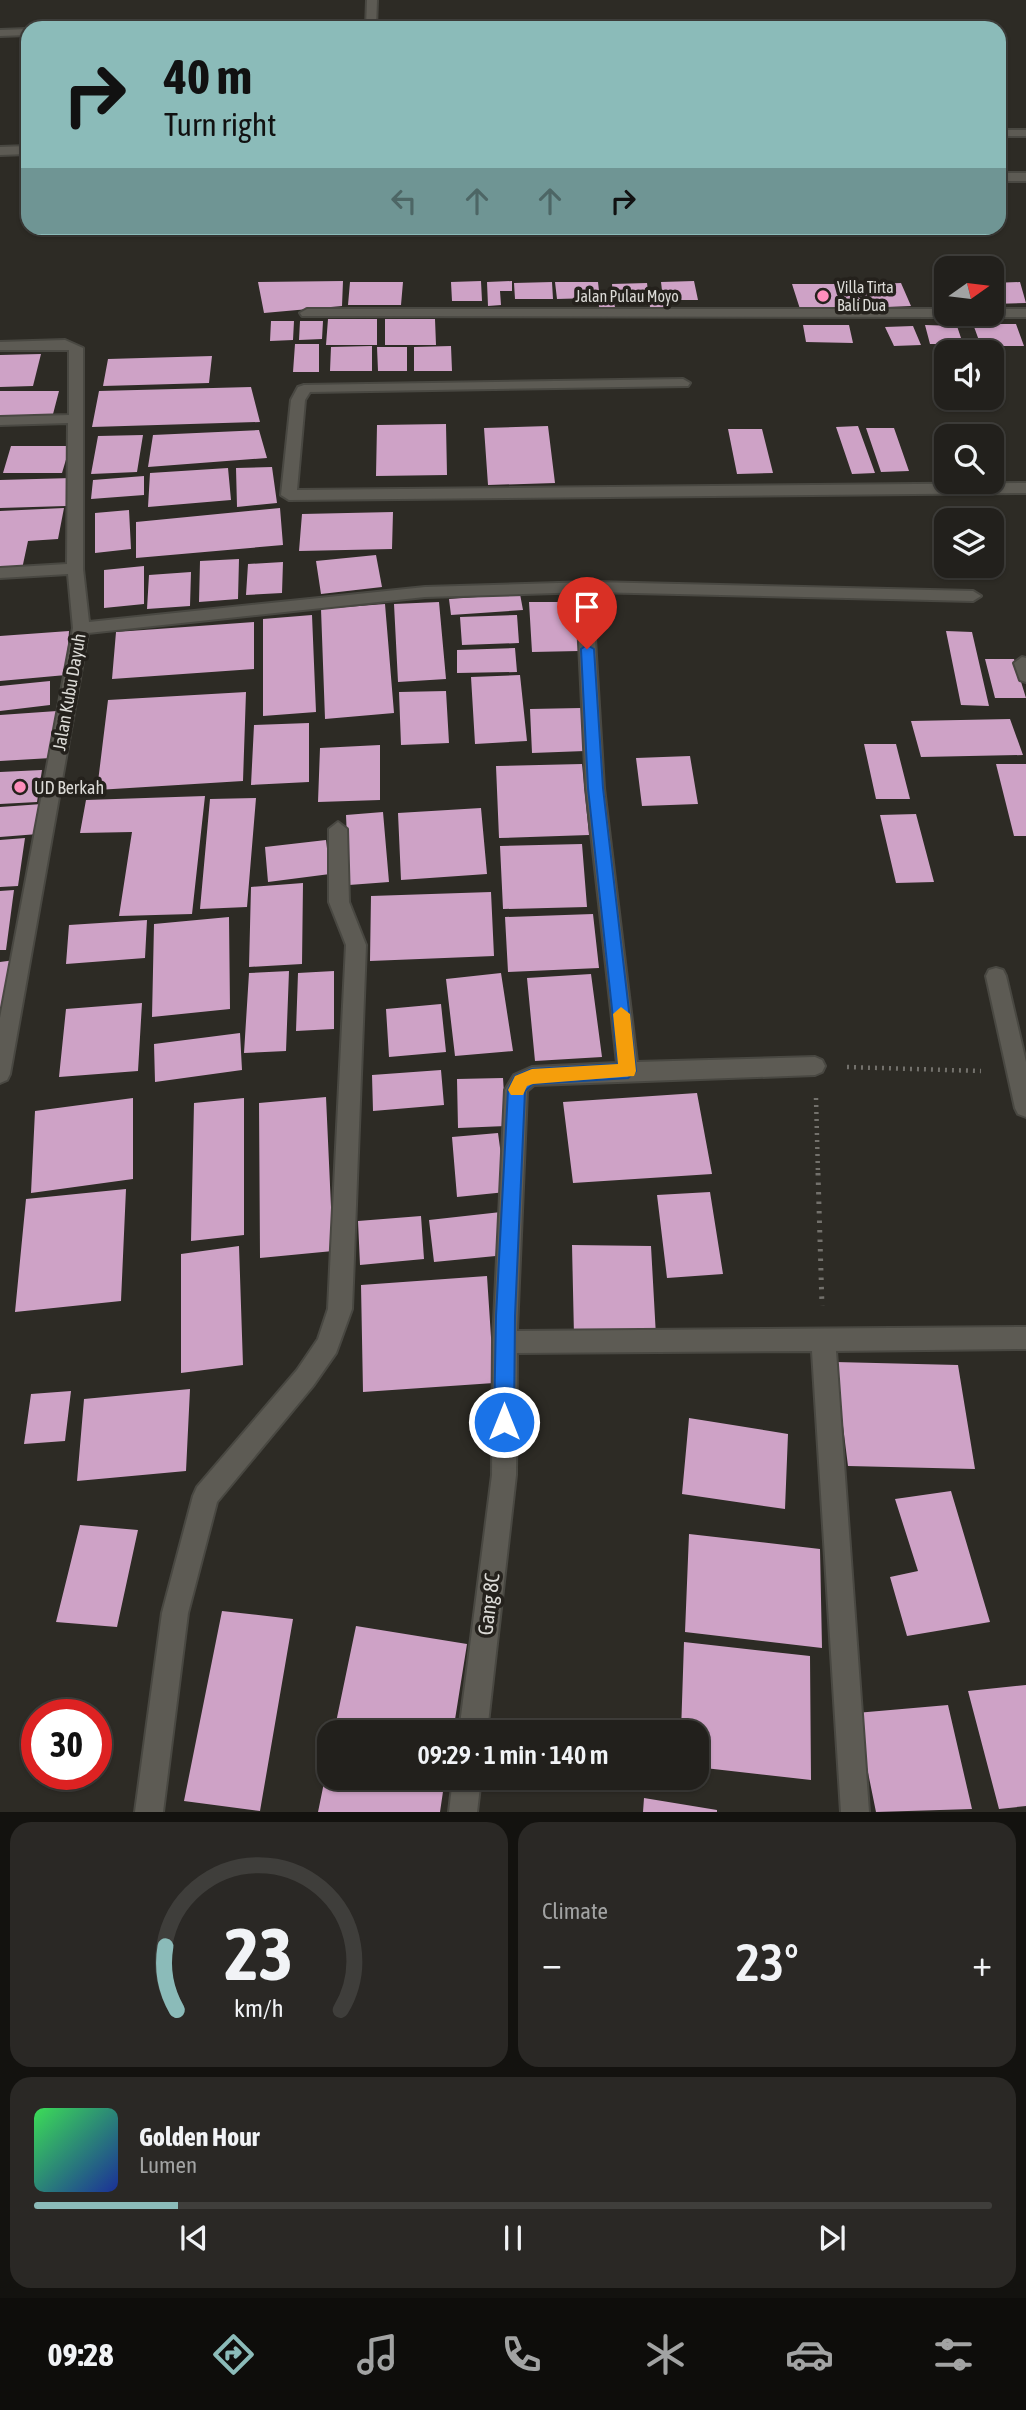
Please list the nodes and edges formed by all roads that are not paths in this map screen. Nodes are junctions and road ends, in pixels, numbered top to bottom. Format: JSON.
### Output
{"nodes":[{"id":1,"x":372,"y":0,"type":"edge"},
{"id":2,"x":371,"y":21,"type":"edge"},
{"id":3,"x":21,"y":32,"type":"edge"},
{"id":4,"x":0,"y":33,"type":"edge"},
{"id":5,"x":1006,"y":133,"type":"edge"},
{"id":6,"x":1026,"y":133,"type":"edge"},
{"id":7,"x":21,"y":150,"type":"edge"},
{"id":8,"x":0,"y":151,"type":"edge"},
{"id":9,"x":1006,"y":177,"type":"edge"},
{"id":10,"x":1026,"y":177,"type":"edge"},
{"id":11,"x":307,"y":313,"type":"dead end"},
{"id":12,"x":934,"y":313,"type":"edge"},
{"id":13,"x":1004,"y":313,"type":"edge"},
{"id":14,"x":1026,"y":313,"type":"edge"},
{"id":15,"x":0,"y":346,"type":"edge"},
{"id":16,"x":683,"y":383,"type":"dead end"},
{"id":17,"x":75,"y":419,"type":"junction"},
{"id":18,"x":0,"y":421,"type":"edge"},
{"id":19,"x":1026,"y":488,"type":"edge"},
{"id":20,"x":75,"y":569,"type":"junction"},
{"id":21,"x":0,"y":573,"type":"edge"},
{"id":22,"x":973,"y":596,"type":"dead end"},
{"id":23,"x":589,"y":597,"type":"dead end"},
{"id":24,"x":81,"y":628,"type":"junction"},
{"id":25,"x":338,"y":829,"type":"dead end"},
{"id":26,"x":996,"y":976,"type":"dead end"},
{"id":27,"x":814,"y":1066,"type":"road end"},
{"id":28,"x":628,"y":1071,"type":"junction"},
{"id":29,"x":0,"y":1074,"type":"edge"},
{"id":30,"x":1026,"y":1108,"type":"edge"},
{"id":31,"x":1026,"y":1338,"type":"edge"},
{"id":32,"x":823,"y":1339,"type":"junction"},
{"id":33,"x":505,"y":1342,"type":"junction"},
{"id":34,"x":474,"y":1720,"type":"edge"},
{"id":35,"x":466,"y":1790,"type":"edge"},
{"id":36,"x":149,"y":1811,"type":"edge"},
{"id":37,"x":463,"y":1811,"type":"edge"},
{"id":38,"x":855,"y":1811,"type":"edge"}],
"edges":[{"from":1,"to":2,"type":"street"},
{"from":3,"to":4,"type":"street"},
{"from":5,"to":6,"type":"street"},
{"from":7,"to":8,"type":"street"},
{"from":9,"to":10,"type":"street"},
{"from":11,"to":12,"type":"street","name":"Jalan Pulau Moyo"},
{"from":13,"to":14,"type":"street"},
{"from":15,"to":17,"type":"street","name":"Jalan Kubu Dayuh"},
{"from":16,"to":19,"type":"street"},
{"from":17,"to":18,"type":"street"},
{"from":17,"to":20,"type":"street","name":"Jalan Kubu Dayuh"},
{"from":20,"to":21,"type":"street"},
{"from":20,"to":24,"type":"street","name":"Jalan Kubu Dayuh"},
{"from":22,"to":24,"type":"street"},
{"from":23,"to":28,"type":"street"},
{"from":24,"to":29,"type":"street","name":"Jalan Kubu Dayuh"},
{"from":25,"to":36,"type":"street"},
{"from":26,"to":30,"type":"street"},
{"from":27,"to":28,"type":"street","name":"Gang 8C"},
{"from":28,"to":33,"type":"street","name":"Gang 8C"},
{"from":31,"to":32,"type":"street"},
{"from":32,"to":33,"type":"street"},
{"from":32,"to":38,"type":"street"},
{"from":33,"to":34,"type":"street","name":"Gang 8C"},
{"from":35,"to":37,"type":"street"}]}
